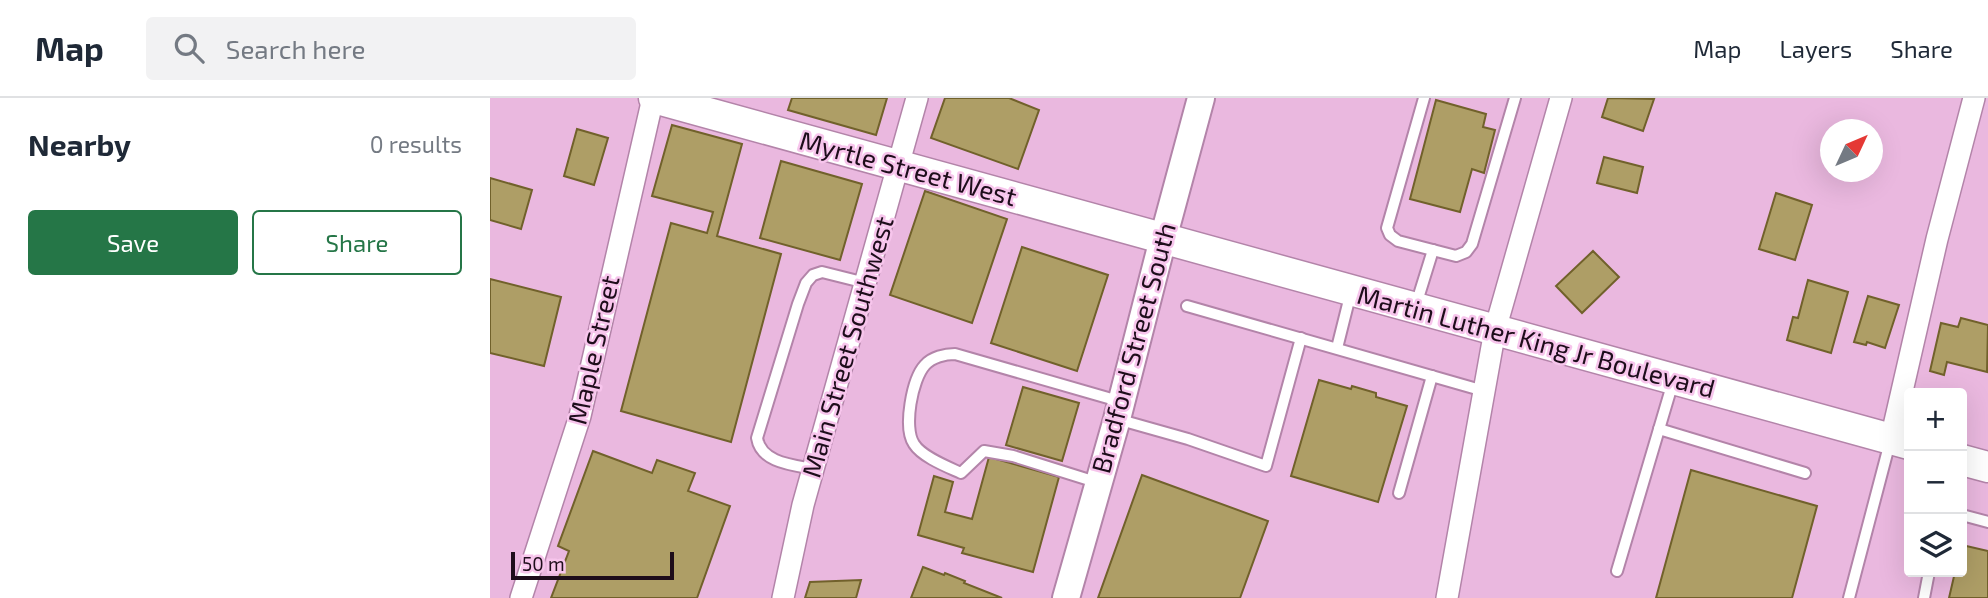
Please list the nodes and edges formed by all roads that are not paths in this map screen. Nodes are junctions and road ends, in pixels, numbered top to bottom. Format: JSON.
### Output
{"nodes":[{"id":1,"x":653,"y":98,"type":"edge"},
{"id":2,"x":917,"y":98,"type":"edge"},
{"id":3,"x":1201,"y":98,"type":"edge"},
{"id":4,"x":1424,"y":98,"type":"edge"},
{"id":5,"x":1515,"y":98,"type":"edge"},
{"id":6,"x":1974,"y":98,"type":"edge"},
{"id":7,"x":1556,"y":99,"type":"edge"},
{"id":8,"x":899,"y":166,"type":"junction"},
{"id":9,"x":1163,"y":239,"type":"junction"},
{"id":10,"x":1433,"y":250,"type":"junction"},
{"id":11,"x":866,"y":283,"type":"junction"},
{"id":12,"x":1351,"y":292,"type":"junction"},
{"id":13,"x":1187,"y":306,"type":"dead end"},
{"id":14,"x":1415,"y":308,"type":"junction"},
{"id":15,"x":1495,"y":330,"type":"junction"},
{"id":16,"x":1301,"y":338,"type":"junction"},
{"id":17,"x":1338,"y":348,"type":"junction"},
{"id":18,"x":1432,"y":376,"type":"junction"},
{"id":19,"x":1674,"y":379,"type":"junction"},
{"id":20,"x":1484,"y":391,"type":"junction"},
{"id":21,"x":1120,"y":410,"type":"junction"},
{"id":22,"x":1659,"y":429,"type":"junction"},
{"id":23,"x":1900,"y":441,"type":"edge"},
{"id":24,"x":1967,"y":461,"type":"edge"},
{"id":25,"x":1988,"y":467,"type":"edge"},
{"id":26,"x":814,"y":469,"type":"junction"},
{"id":27,"x":1805,"y":473,"type":"dead end"},
{"id":28,"x":1099,"y":483,"type":"junction"},
{"id":29,"x":1399,"y":493,"type":"dead end"},
{"id":30,"x":1967,"y":517,"type":"edge"},
{"id":31,"x":1988,"y":522,"type":"edge"},
{"id":32,"x":1617,"y":571,"type":"dead end"},
{"id":33,"x":1927,"y":577,"type":"edge"},
{"id":34,"x":521,"y":598,"type":"edge"},
{"id":35,"x":783,"y":598,"type":"edge"},
{"id":36,"x":1066,"y":598,"type":"edge"},
{"id":37,"x":1447,"y":598,"type":"edge"},
{"id":38,"x":1849,"y":598,"type":"edge"},
{"id":39,"x":1924,"y":598,"type":"edge"}],
"edges":[{"from":1,"to":8,"type":"main road","name":"Myrtle Street West"},
{"from":1,"to":34,"type":"street","name":"Maple Street"},
{"from":2,"to":8,"type":"street","name":"Main Street Southwest"},
{"from":3,"to":9,"type":"street","name":"Bradford Street South"},
{"from":4,"to":10,"type":"lane"},
{"from":5,"to":10,"type":"lane"},
{"from":6,"to":23,"type":"street"},
{"from":7,"to":15,"type":"street"},
{"from":8,"to":9,"type":"main road","name":"Myrtle Street West"},
{"from":8,"to":11,"type":"street","name":"Main Street Southwest"},
{"from":9,"to":12,"type":"main road","name":"Martin Luther King Jr Boulevard"},
{"from":9,"to":21,"type":"street","name":"Bradford Street South"},
{"from":10,"to":14,"type":"lane"},
{"from":11,"to":26,"type":"street","name":"Main Street Southwest"},
{"from":11,"to":26,"type":"lane"},
{"from":12,"to":14,"type":"main road","name":"Martin Luther King Jr Boulevard"},
{"from":12,"to":17,"type":"lane"},
{"from":13,"to":16,"type":"lane"},
{"from":14,"to":15,"type":"main road","name":"Martin Luther King Jr Boulevard"},
{"from":15,"to":19,"type":"main road","name":"Martin Luther King Jr Boulevard"},
{"from":15,"to":20,"type":"street"},
{"from":16,"to":17,"type":"lane"},
{"from":16,"to":21,"type":"lane"},
{"from":17,"to":18,"type":"lane"},
{"from":18,"to":20,"type":"lane"},
{"from":18,"to":29,"type":"lane"},
{"from":19,"to":22,"type":"lane"},
{"from":19,"to":23,"type":"main road","name":"Martin Luther King Jr Boulevard"},
{"from":20,"to":37,"type":"street"},
{"from":21,"to":28,"type":"street","name":"Bradford Street South"},
{"from":21,"to":28,"type":"lane"},
{"from":22,"to":27,"type":"lane"},
{"from":22,"to":32,"type":"lane"},
{"from":23,"to":38,"type":"lane"},
{"from":24,"to":25,"type":"main road"},
{"from":26,"to":35,"type":"street","name":"Main Street Southwest"},
{"from":28,"to":36,"type":"street","name":"Bradford Street South"},
{"from":30,"to":31,"type":"lane"},
{"from":33,"to":39,"type":"lane"}]}
